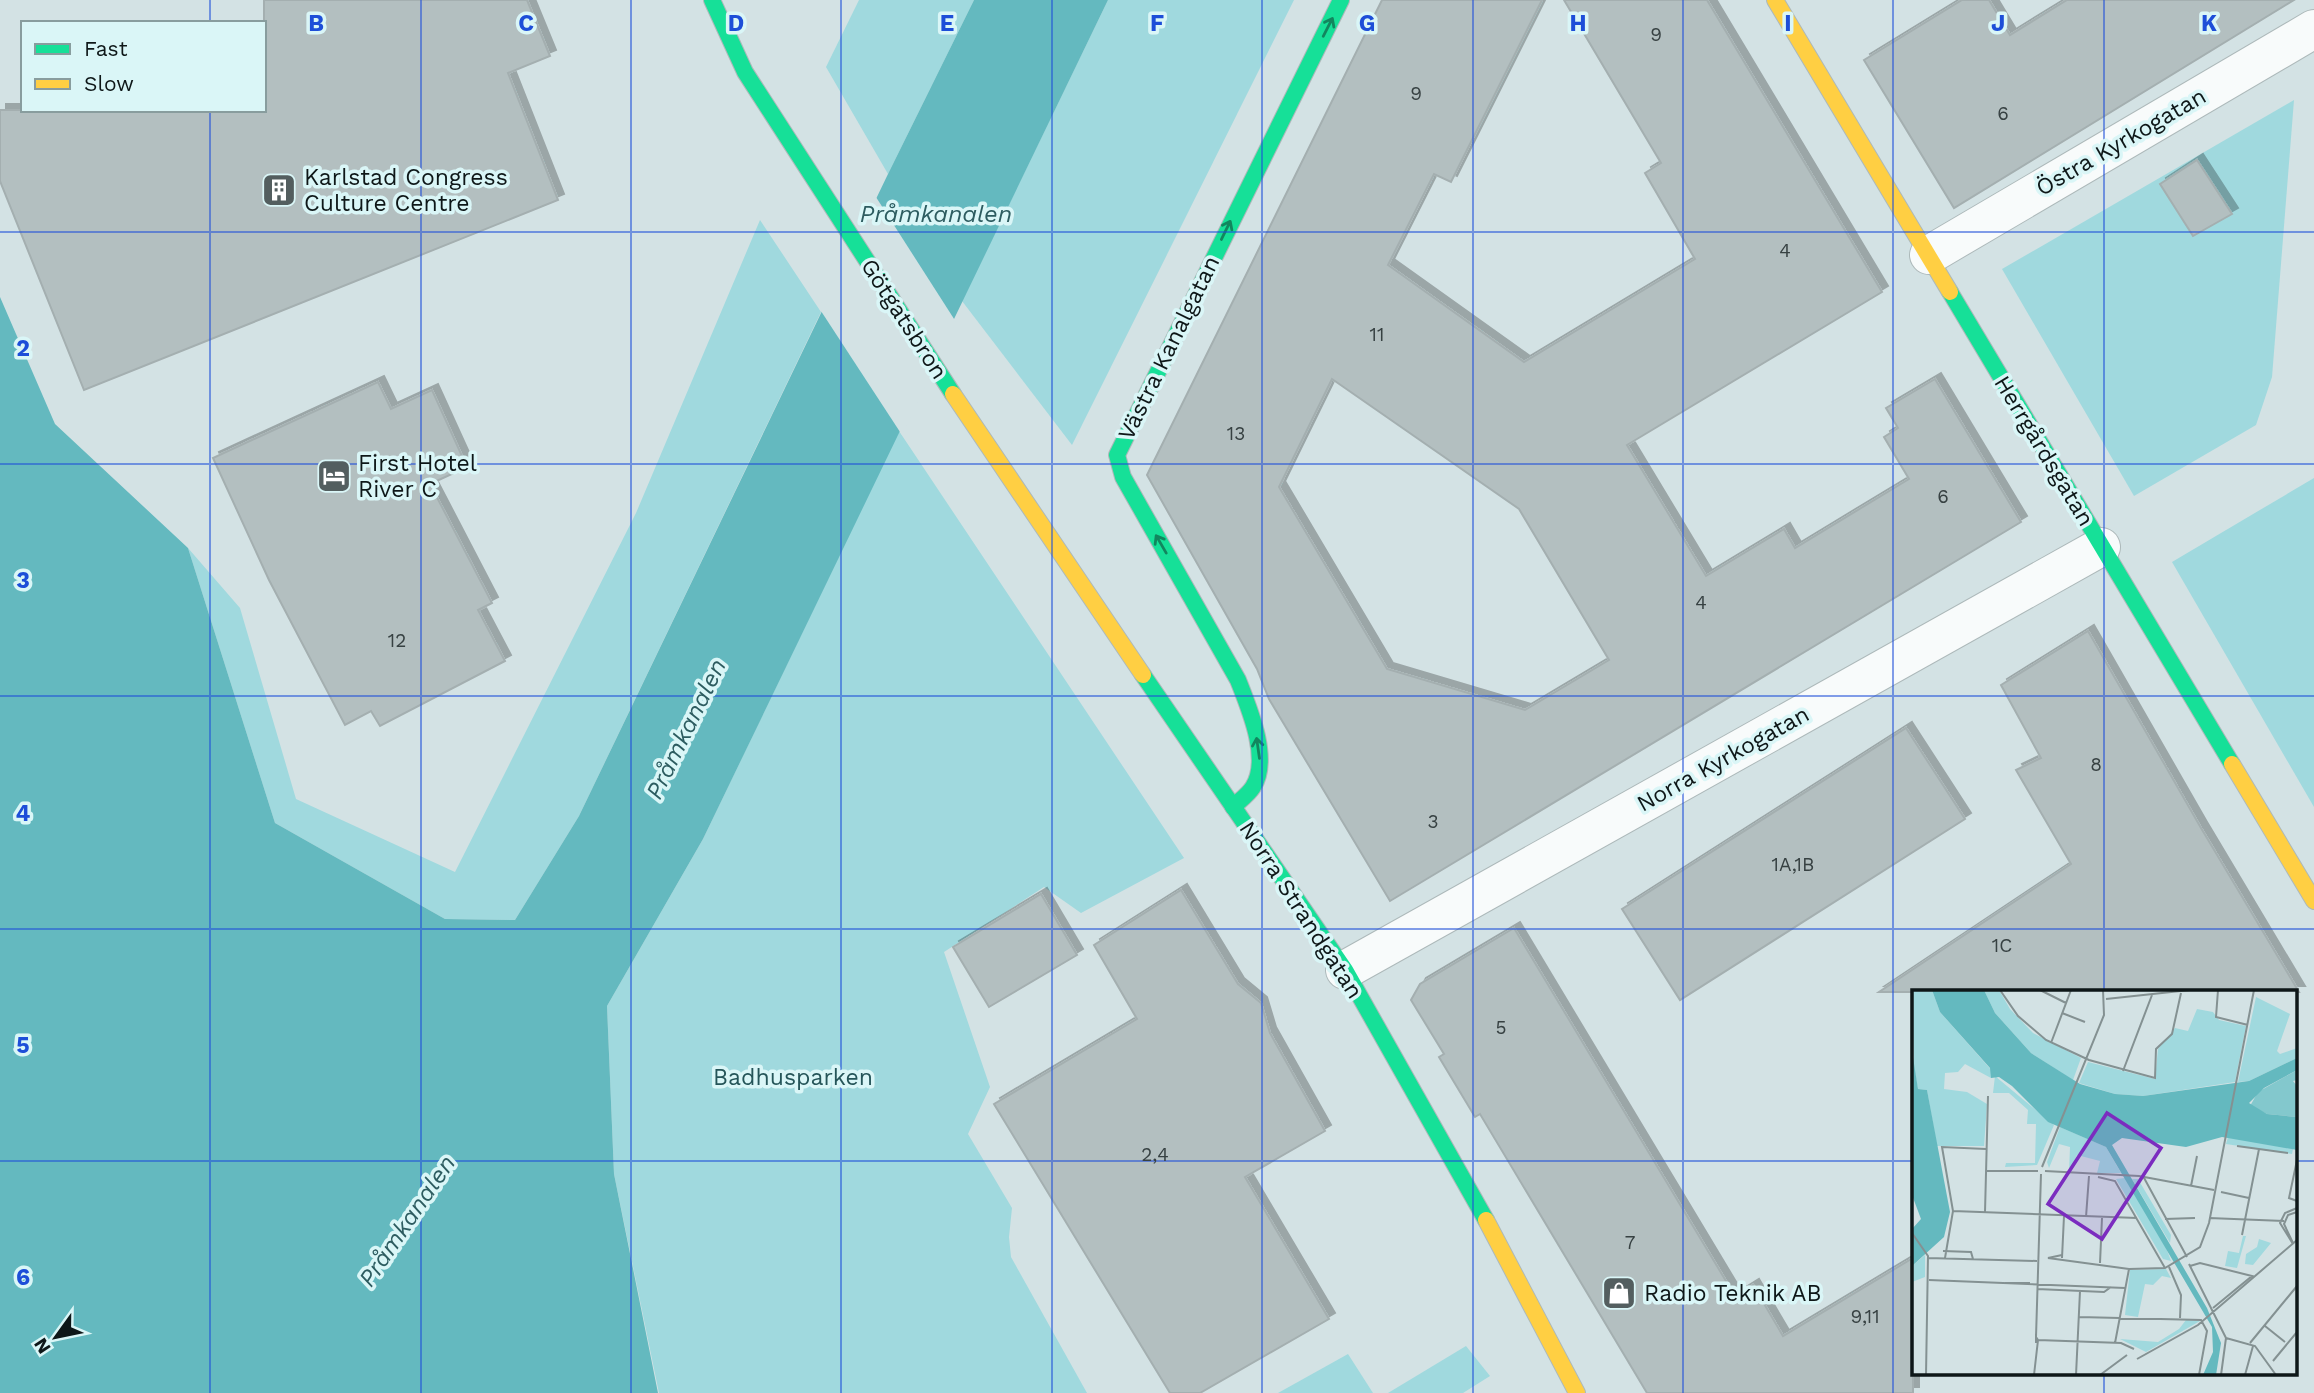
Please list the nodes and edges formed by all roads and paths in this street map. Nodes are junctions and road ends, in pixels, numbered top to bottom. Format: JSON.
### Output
{"nodes":[{"id":1,"x":1342,"y":0,"type":"edge"},
{"id":2,"x":1774,"y":0,"type":"edge"},
{"id":3,"x":718,"y":3,"type":"edge"},
{"id":4,"x":2314,"y":29,"type":"edge"},
{"id":5,"x":1929,"y":255,"type":"junction"},
{"id":6,"x":989,"y":450,"type":"joint"},
{"id":7,"x":2101,"y":547,"type":"junction"},
{"id":8,"x":1233,"y":807,"type":"junction"},
{"id":9,"x":2314,"y":901,"type":"edge"},
{"id":10,"x":1345,"y":970,"type":"junction"},
{"id":11,"x":1577,"y":1393,"type":"edge"}],
"edges":[{"from":8,"to":1,"type":"street","name":"Västra Kanalgatan","one_way":true},
{"from":2,"to":5,"type":"street","name":"Herrgårdsgatan"},
{"from":3,"to":6,"type":"street","name":"Götgatsbron"},
{"from":4,"to":5,"type":"street","name":"Östra Kyrkogatan"},
{"from":5,"to":7,"type":"street","name":"Herrgårdsgatan"},
{"from":6,"to":8,"type":"street","name":"Norra Strandgatan"},
{"from":7,"to":9,"type":"street","name":"Herrgårdsgatan"},
{"from":7,"to":10,"type":"street","name":"Norra Kyrkogatan"},
{"from":8,"to":10,"type":"street","name":"Norra Strandgatan"},
{"from":10,"to":11,"type":"street","name":"Norra Strandgatan"}]}
